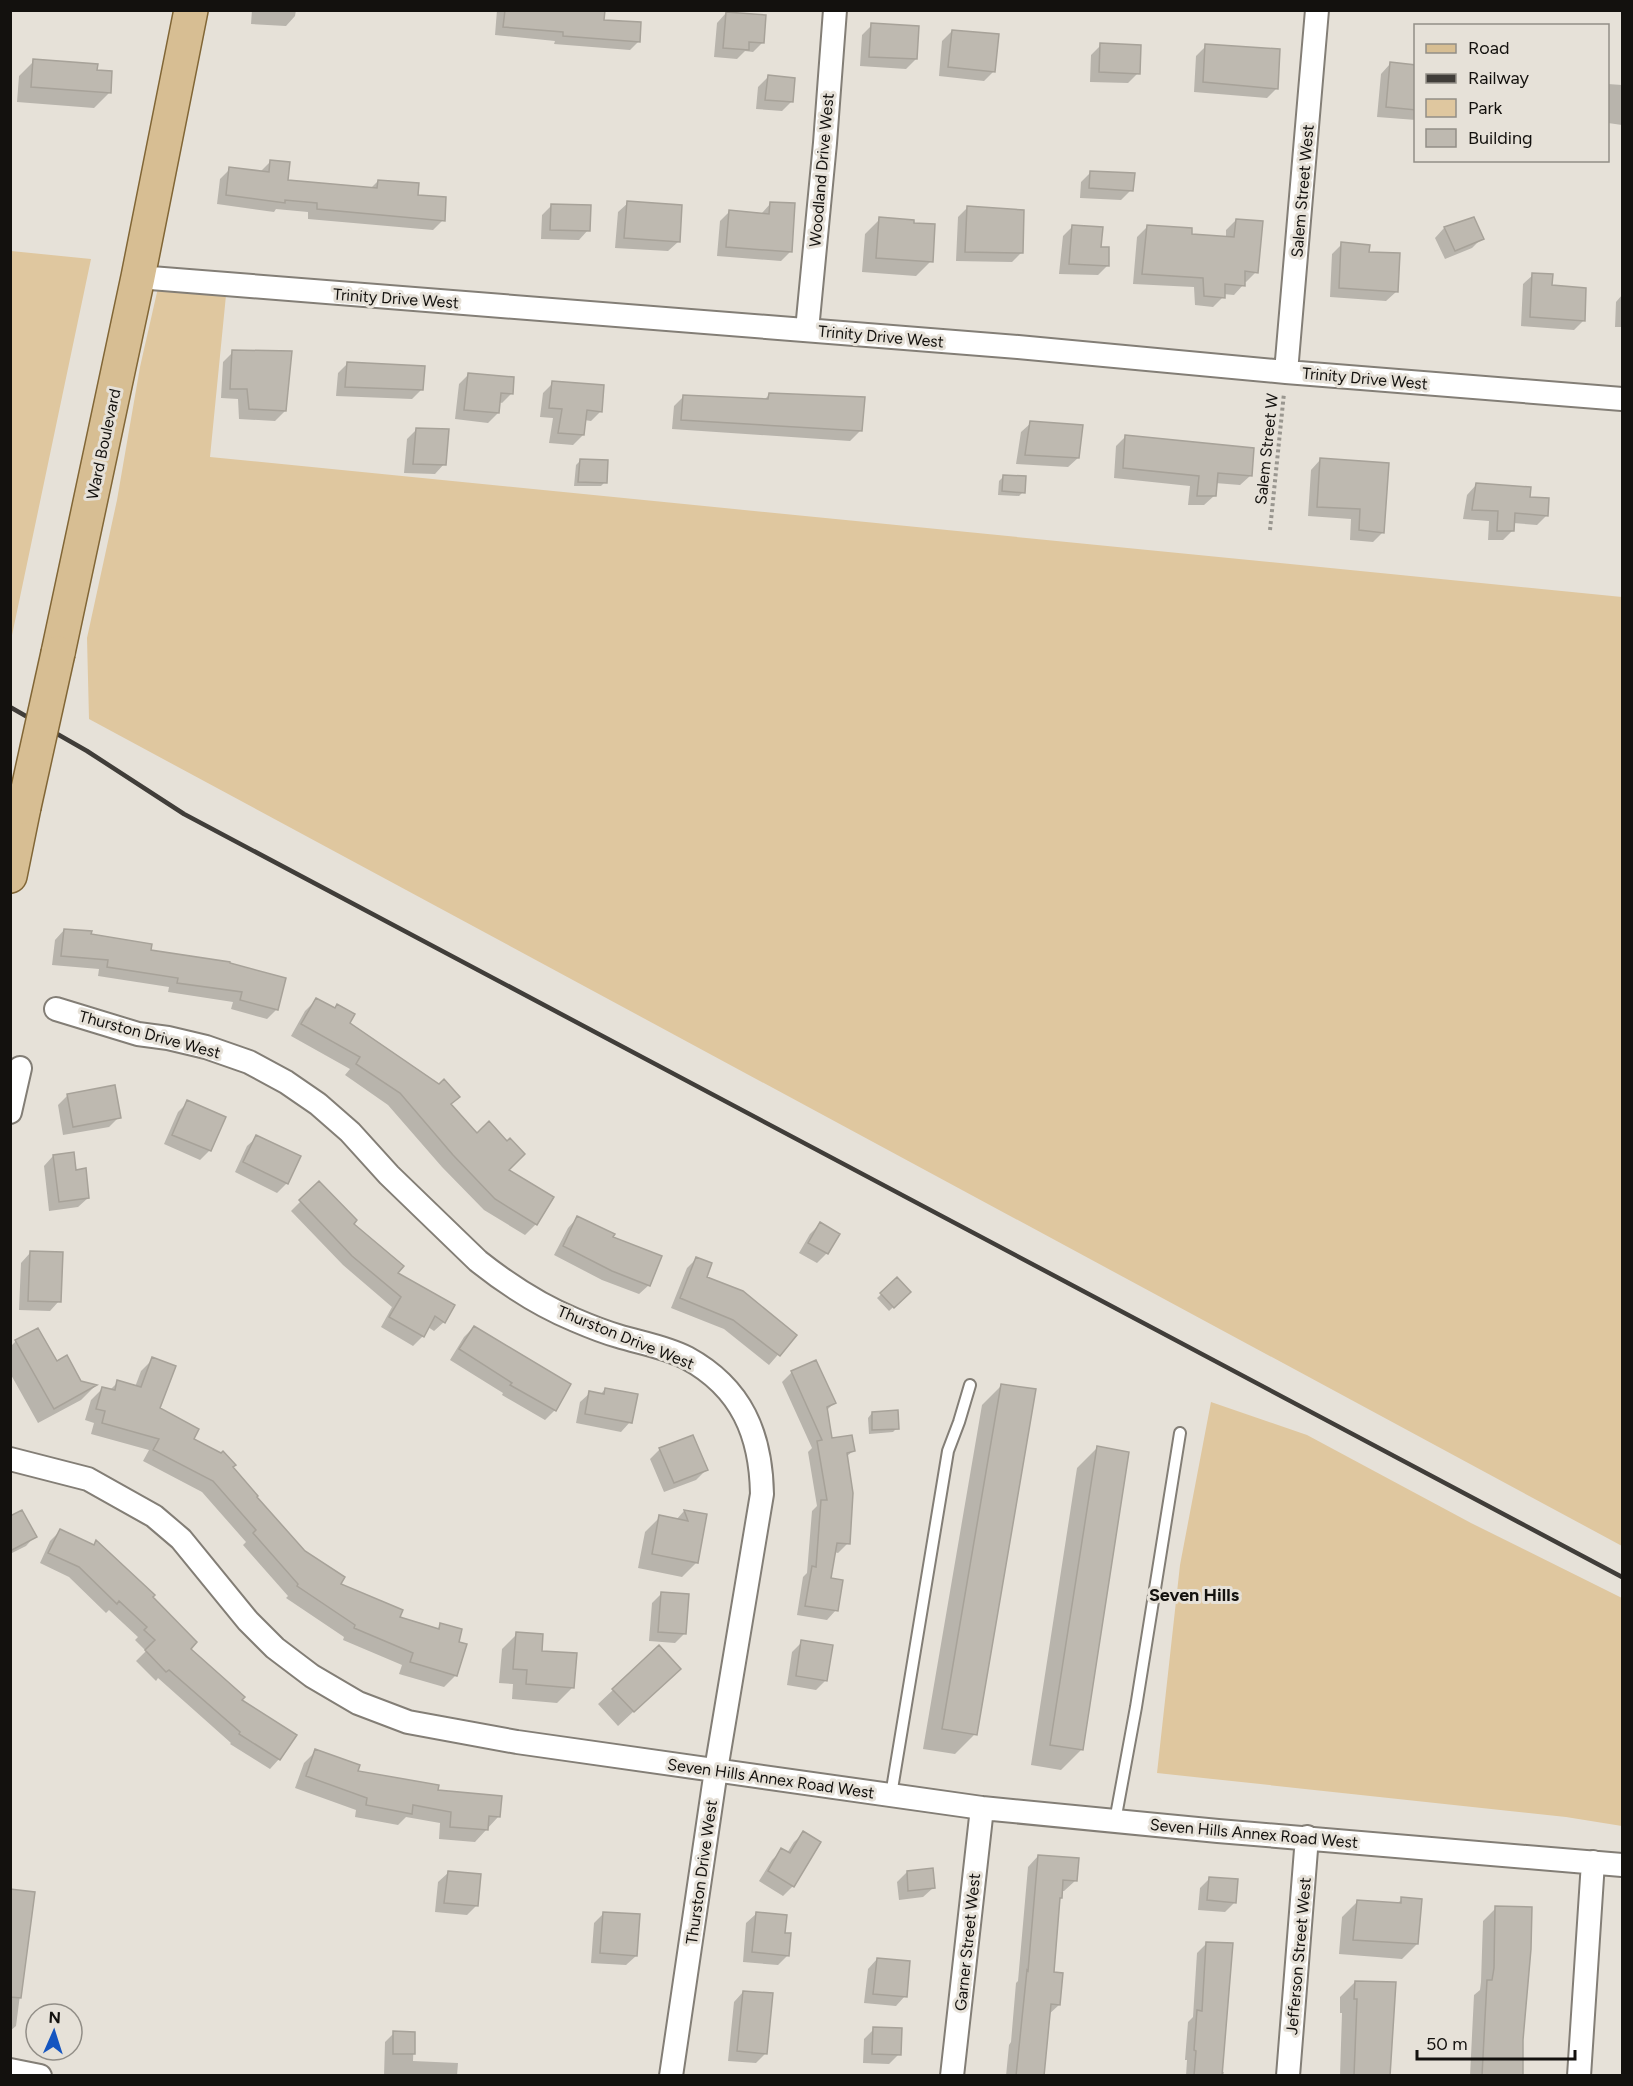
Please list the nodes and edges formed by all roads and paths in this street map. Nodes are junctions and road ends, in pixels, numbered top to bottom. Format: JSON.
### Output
{"nodes":[{"id":1,"x":191,"y":10,"type":"edge"},
{"id":2,"x":835,"y":10,"type":"edge"},
{"id":3,"x":1317,"y":10,"type":"edge"},
{"id":4,"x":138,"y":278,"type":"junction"},
{"id":5,"x":807,"y":330,"type":"junction"},
{"id":6,"x":1286,"y":372,"type":"junction"},
{"id":7,"x":1623,"y":399,"type":"edge"},
{"id":8,"x":1270,"y":530,"type":"dead end"},
{"id":9,"x":10,"y":876,"type":"edge"},
{"id":10,"x":56,"y":1009,"type":"dead end"},
{"id":11,"x":20,"y":1068,"type":"dead end"},
{"id":12,"x":10,"y":1112,"type":"edge"},
{"id":13,"x":970,"y":1385,"type":"dead end"},
{"id":14,"x":1180,"y":1433,"type":"dead end"},
{"id":15,"x":10,"y":1459,"type":"edge"},
{"id":16,"x":716,"y":1770,"type":"junction"},
{"id":17,"x":891,"y":1795,"type":"junction"},
{"id":18,"x":982,"y":1808,"type":"junction"},
{"id":19,"x":1115,"y":1821,"type":"junction"},
{"id":20,"x":1307,"y":1837,"type":"junction"},
{"id":21,"x":1593,"y":1862,"type":"junction"},
{"id":22,"x":1623,"y":1865,"type":"edge"},
{"id":23,"x":10,"y":2070,"type":"edge"},
{"id":24,"x":40,"y":2076,"type":"edge"},
{"id":25,"x":671,"y":2076,"type":"edge"},
{"id":26,"x":952,"y":2076,"type":"edge"},
{"id":27,"x":1288,"y":2076,"type":"edge"},
{"id":28,"x":1579,"y":2076,"type":"edge"}],
"edges":[{"from":1,"to":4,"type":"main road","name":"Ward Boulevard"},
{"from":2,"to":5,"type":"street","name":"Woodland Drive West"},
{"from":3,"to":6,"type":"street","name":"Salem Street West"},
{"from":4,"to":5,"type":"street","name":"Trinity Drive West"},
{"from":4,"to":9,"type":"main road","name":"Ward Boulevard","bridge":true},
{"from":5,"to":6,"type":"street","name":"Trinity Drive West"},
{"from":6,"to":7,"type":"street","name":"Trinity Drive West"},
{"from":6,"to":8,"type":"path","name":"Salem Street W"},
{"from":10,"to":16,"type":"street","name":"Thurston Drive West"},
{"from":11,"to":12,"type":"street"},
{"from":13,"to":17,"type":"lane"},
{"from":14,"to":19,"type":"lane"},
{"from":15,"to":16,"type":"street","name":"Seven Hills Annex Road West"},
{"from":16,"to":17,"type":"street","name":"Seven Hills Annex Road West"},
{"from":16,"to":25,"type":"street","name":"Thurston Drive West"},
{"from":17,"to":18,"type":"street","name":"Seven Hills Annex Road West"},
{"from":18,"to":19,"type":"street","name":"Seven Hills Annex Road West"},
{"from":18,"to":26,"type":"street","name":"Garner Street West"},
{"from":19,"to":20,"type":"street","name":"Seven Hills Annex Road West"},
{"from":20,"to":21,"type":"street","name":"Seven Hills Annex Road West"},
{"from":20,"to":27,"type":"street","name":"Jefferson Street West"},
{"from":21,"to":22,"type":"street","name":"Seven Hills Annex Road West"},
{"from":21,"to":28,"type":"street"},
{"from":23,"to":24,"type":"street"}]}
